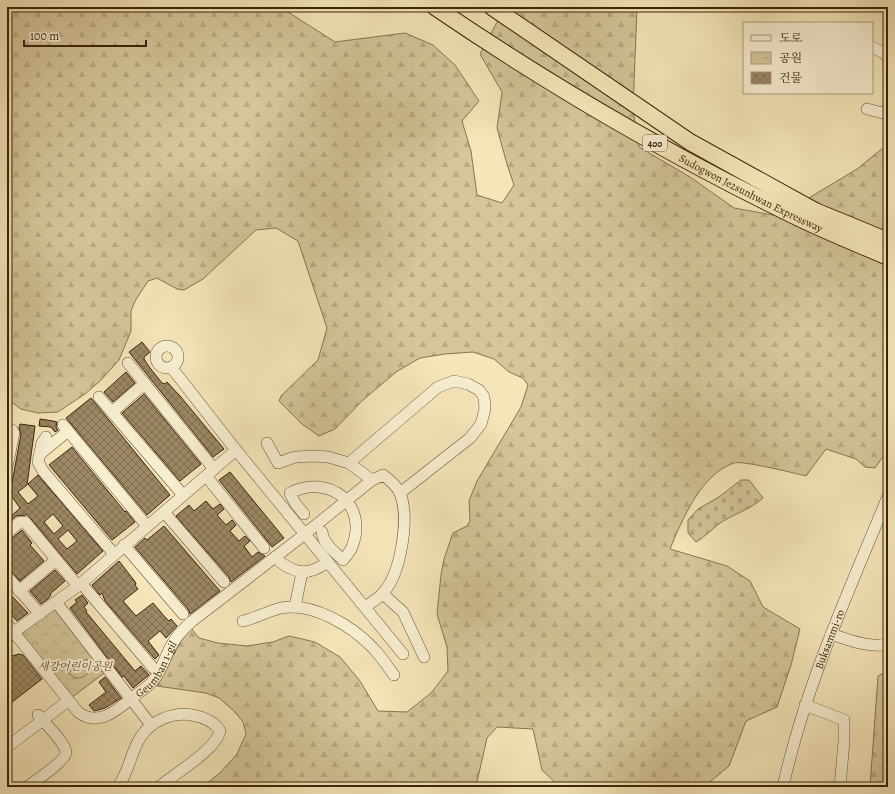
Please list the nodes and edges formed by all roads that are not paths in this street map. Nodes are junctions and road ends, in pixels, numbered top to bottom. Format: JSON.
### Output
{"nodes":[{"id":1,"x":435,"y":7,"type":"edge"},
{"id":2,"x":492,"y":7,"type":"edge"},
{"id":3,"x":873,"y":48,"type":"edge"},
{"id":4,"x":888,"y":58,"type":"edge"},
{"id":5,"x":868,"y":109,"type":"dead end"},
{"id":6,"x":888,"y":110,"type":"edge"},
{"id":7,"x":888,"y":241,"type":"edge"},
{"id":8,"x":888,"y":257,"type":"edge"},
{"id":9,"x":128,"y":363,"type":"dead end"},
{"id":10,"x":171,"y":368,"type":"dead end"},
{"id":11,"x":145,"y":383,"type":"junction"},
{"id":12,"x":99,"y":397,"type":"dead end"},
{"id":13,"x":112,"y":412,"type":"junction"},
{"id":14,"x":7,"y":430,"type":"edge"},
{"id":15,"x":46,"y":437,"type":"dead end"},
{"id":16,"x":267,"y":443,"type":"dead end"},
{"id":17,"x":236,"y":450,"type":"junction"},
{"id":18,"x":40,"y":454,"type":"junction"},
{"id":19,"x":349,"y":462,"type":"junction"},
{"id":20,"x":7,"y":467,"type":"edge"},
{"id":21,"x":210,"y":472,"type":"junction"},
{"id":22,"x":372,"y":480,"type":"junction"},
{"id":23,"x":400,"y":493,"type":"junction"},
{"id":24,"x":183,"y":495,"type":"junction"},
{"id":25,"x":888,"y":496,"type":"edge"},
{"id":26,"x":347,"y":500,"type":"junction"},
{"id":27,"x":164,"y":512,"type":"junction"},
{"id":28,"x":304,"y":514,"type":"dead end"},
{"id":29,"x":147,"y":526,"type":"junction"},
{"id":30,"x":322,"y":532,"type":"dead end"},
{"id":31,"x":7,"y":533,"type":"edge"},
{"id":32,"x":305,"y":534,"type":"junction"},
{"id":33,"x":124,"y":545,"type":"junction"},
{"id":34,"x":264,"y":548,"type":"dead end"},
{"id":35,"x":114,"y":554,"type":"junction"},
{"id":36,"x":56,"y":560,"type":"junction"},
{"id":37,"x":280,"y":562,"type":"dead end"},
{"id":38,"x":328,"y":562,"type":"junction"},
{"id":39,"x":302,"y":572,"type":"junction"},
{"id":40,"x":7,"y":576,"type":"edge"},
{"id":41,"x":224,"y":582,"type":"dead end"},
{"id":42,"x":79,"y":584,"type":"junction"},
{"id":43,"x":20,"y":591,"type":"junction"},
{"id":44,"x":382,"y":594,"type":"junction"},
{"id":45,"x":56,"y":602,"type":"junction"},
{"id":46,"x":295,"y":607,"type":"junction"},
{"id":47,"x":365,"y":607,"type":"junction"},
{"id":48,"x":40,"y":614,"type":"junction"},
{"id":49,"x":183,"y":614,"type":"dead end"},
{"id":50,"x":243,"y":621,"type":"dead end"},
{"id":51,"x":9,"y":631,"type":"edge"},
{"id":52,"x":831,"y":634,"type":"junction"},
{"id":53,"x":888,"y":643,"type":"edge"},
{"id":54,"x":403,"y":654,"type":"dead end"},
{"id":55,"x":424,"y":656,"type":"dead end"},
{"id":56,"x":153,"y":668,"type":"dead end"},
{"id":57,"x":394,"y":675,"type":"dead end"},
{"id":58,"x":66,"y":698,"type":"junction"},
{"id":59,"x":131,"y":699,"type":"junction"},
{"id":60,"x":805,"y":705,"type":"junction"},
{"id":61,"x":40,"y":718,"type":"junction"},
{"id":62,"x":151,"y":724,"type":"junction"},
{"id":63,"x":7,"y":740,"type":"edge"},
{"id":64,"x":7,"y":747,"type":"edge"},
{"id":65,"x":27,"y":787,"type":"edge"},
{"id":66,"x":118,"y":787,"type":"edge"},
{"id":67,"x":159,"y":787,"type":"edge"},
{"id":68,"x":783,"y":787,"type":"edge"},
{"id":69,"x":840,"y":787,"type":"edge"}],
"edges":[{"from":1,"to":8,"type":"highway","name":"Sudogwon Je2sunhwan Expressway","number":"400"},
{"from":2,"to":7,"type":"highway","name":"Sudogwon Je2sunhwan Expressway","number":"400"},
{"from":3,"to":4,"type":"street"},
{"from":5,"to":6,"type":"street"},
{"from":9,"to":11,"type":"street"},
{"from":10,"to":17,"type":"street"},
{"from":11,"to":13,"type":"street"},
{"from":11,"to":21,"type":"street"},
{"from":12,"to":13,"type":"street"},
{"from":13,"to":24,"type":"street"},
{"from":14,"to":20,"type":"street"},
{"from":15,"to":18,"type":"street"},
{"from":16,"to":19,"type":"street"},
{"from":17,"to":21,"type":"street","name":"Geumban 1-gil"},
{"from":17,"to":32,"type":"street"},
{"from":18,"to":29,"type":"street"},
{"from":18,"to":35,"type":"street"},
{"from":19,"to":22,"type":"street"},
{"from":19,"to":23,"type":"street"},
{"from":21,"to":24,"type":"street","name":"Geumban 1-gil"},
{"from":21,"to":34,"type":"street"},
{"from":22,"to":23,"type":"street"},
{"from":22,"to":26,"type":"street","name":"Geumban 1-gil"},
{"from":23,"to":44,"type":"street"},
{"from":24,"to":27,"type":"street","name":"Geumban 1-gil"},
{"from":25,"to":52,"type":"street","name":"Buksammi-ro"},
{"from":26,"to":28,"type":"street"},
{"from":26,"to":30,"type":"street"},
{"from":26,"to":32,"type":"street","name":"Geumban 1-gil"},
{"from":27,"to":29,"type":"street","name":"Geumban 1-gil"},
{"from":27,"to":41,"type":"street"},
{"from":29,"to":33,"type":"street","name":"Geumban 1-gil"},
{"from":31,"to":36,"type":"street","name":"Geumban 1-gil"},
{"from":32,"to":38,"type":"street"},
{"from":32,"to":59,"type":"street","name":"Geumban 1-gil"},
{"from":33,"to":35,"type":"street","name":"Geumban 1-gil"},
{"from":33,"to":49,"type":"street"},
{"from":35,"to":42,"type":"street","name":"Geumban 1-gil"},
{"from":36,"to":42,"type":"street","name":"Geumban 1-gil"},
{"from":36,"to":43,"type":"street"},
{"from":37,"to":39,"type":"street"},
{"from":38,"to":39,"type":"street"},
{"from":38,"to":47,"type":"street"},
{"from":39,"to":46,"type":"street"},
{"from":40,"to":43,"type":"street"},
{"from":42,"to":45,"type":"street","name":"Geumban 1-gil"},
{"from":42,"to":56,"type":"street","name":"Geumban 1-gil"},
{"from":43,"to":48,"type":"street"},
{"from":44,"to":47,"type":"street"},
{"from":44,"to":55,"type":"street"},
{"from":45,"to":48,"type":"street","name":"Geumban 1-gil"},
{"from":45,"to":59,"type":"street"},
{"from":46,"to":50,"type":"street"},
{"from":46,"to":57,"type":"street"},
{"from":47,"to":54,"type":"street"},
{"from":48,"to":51,"type":"street","name":"Geumban 1-gil"},
{"from":51,"to":58,"type":"street","name":"Geumban 1-gil"},
{"from":52,"to":53,"type":"street"},
{"from":52,"to":60,"type":"street","name":"Buksammi-ro"},
{"from":58,"to":59,"type":"street","name":"Geumban 1-gil"},
{"from":58,"to":61,"type":"street"},
{"from":59,"to":62,"type":"street"},
{"from":60,"to":68,"type":"street","name":"Buksammi-ro"},
{"from":60,"to":69,"type":"street"},
{"from":61,"to":63,"type":"street"},
{"from":61,"to":64,"type":"street"},
{"from":61,"to":65,"type":"street"},
{"from":62,"to":66,"type":"street"},
{"from":62,"to":67,"type":"street"}]}
